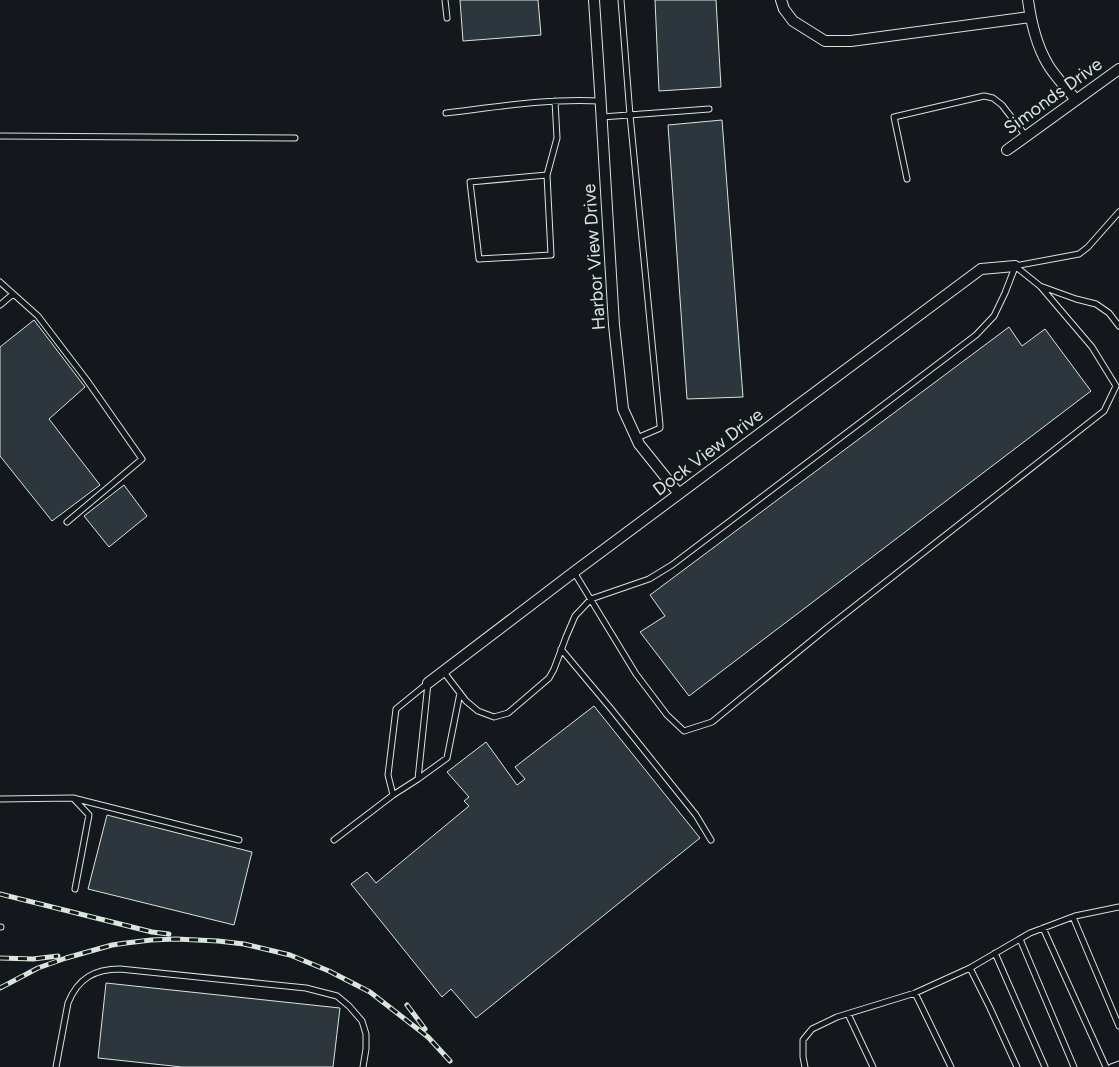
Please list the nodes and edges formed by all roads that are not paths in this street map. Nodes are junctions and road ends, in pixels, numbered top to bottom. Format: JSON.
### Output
{"nodes":[{"id":1,"x":445,"y":0,"type":"edge"},
{"id":2,"x":594,"y":0,"type":"edge"},
{"id":3,"x":621,"y":0,"type":"edge"},
{"id":4,"x":781,"y":0,"type":"edge"},
{"id":5,"x":1028,"y":0,"type":"edge"},
{"id":6,"x":1030,"y":17,"type":"junction"},
{"id":7,"x":447,"y":18,"type":"dead end"},
{"id":8,"x":1119,"y":69,"type":"edge"},
{"id":9,"x":1076,"y":100,"type":"junction"},
{"id":10,"x":555,"y":101,"type":"junction"},
{"id":11,"x":601,"y":102,"type":"junction"},
{"id":12,"x":709,"y":109,"type":"dead end"},
{"id":13,"x":446,"y":113,"type":"dead end"},
{"id":14,"x":630,"y":115,"type":"junction"},
{"id":15,"x":602,"y":117,"type":"junction"},
{"id":16,"x":0,"y":136,"type":"edge"},
{"id":17,"x":1026,"y":136,"type":"junction"},
{"id":18,"x":295,"y":138,"type":"dead end"},
{"id":19,"x":1007,"y":150,"type":"dead end"},
{"id":20,"x":547,"y":175,"type":"junction"},
{"id":21,"x":907,"y":179,"type":"dead end"},
{"id":22,"x":1119,"y":212,"type":"edge"},
{"id":23,"x":1015,"y":266,"type":"junction"},
{"id":24,"x":0,"y":282,"type":"edge"},
{"id":25,"x":1040,"y":286,"type":"junction"},
{"id":26,"x":13,"y":294,"type":"junction"},
{"id":27,"x":0,"y":305,"type":"edge"},
{"id":28,"x":1119,"y":326,"type":"edge"},
{"id":29,"x":636,"y":438,"type":"junction"},
{"id":30,"x":679,"y":494,"type":"junction"},
{"id":31,"x":67,"y":522,"type":"dead end"},
{"id":32,"x":574,"y":572,"type":"junction"},
{"id":33,"x":591,"y":599,"type":"junction"},
{"id":34,"x":561,"y":649,"type":"junction"},
{"id":35,"x":443,"y":672,"type":"junction"},
{"id":36,"x":428,"y":683,"type":"junction"},
{"id":37,"x":460,"y":693,"type":"junction"},
{"id":38,"x":418,"y":779,"type":"junction"},
{"id":39,"x":393,"y":795,"type":"junction"},
{"id":40,"x":74,"y":798,"type":"junction"},
{"id":41,"x":0,"y":799,"type":"edge"},
{"id":42,"x":238,"y":840,"type":"dead end"},
{"id":43,"x":334,"y":840,"type":"dead end"},
{"id":44,"x":711,"y":840,"type":"dead end"},
{"id":45,"x":75,"y":889,"type":"dead end"},
{"id":46,"x":1119,"y":906,"type":"edge"},
{"id":47,"x":1073,"y":917,"type":"junction"},
{"id":48,"x":1043,"y":928,"type":"junction"},
{"id":49,"x":1020,"y":939,"type":"junction"},
{"id":50,"x":995,"y":953,"type":"junction"},
{"id":51,"x":970,"y":968,"type":"junction"},
{"id":52,"x":914,"y":993,"type":"junction"},
{"id":53,"x":848,"y":1014,"type":"junction"},
{"id":54,"x":1119,"y":1026,"type":"edge"},
{"id":55,"x":1119,"y":1064,"type":"edge"},
{"id":56,"x":56,"y":1067,"type":"edge"},
{"id":57,"x":362,"y":1067,"type":"edge"},
{"id":58,"x":805,"y":1067,"type":"edge"},
{"id":59,"x":873,"y":1067,"type":"edge"},
{"id":60,"x":951,"y":1067,"type":"edge"},
{"id":61,"x":1017,"y":1067,"type":"edge"},
{"id":62,"x":1045,"y":1067,"type":"edge"},
{"id":63,"x":1074,"y":1067,"type":"edge"},
{"id":64,"x":1106,"y":1067,"type":"edge"},
{"id":65,"x":1111,"y":1067,"type":"edge"}],
"edges":[{"from":1,"to":7,"type":"lane"},
{"from":2,"to":11,"type":"street","name":"Harbor View Drive"},
{"from":3,"to":14,"type":"lane"},
{"from":4,"to":6,"type":"street"},
{"from":5,"to":6,"type":"street"},
{"from":6,"to":9,"type":"street"},
{"from":8,"to":9,"type":"street","name":"Simonds Drive"},
{"from":9,"to":17,"type":"street","name":"Simonds Drive"},
{"from":10,"to":11,"type":"lane"},
{"from":10,"to":13,"type":"lane"},
{"from":10,"to":20,"type":"lane"},
{"from":11,"to":15,"type":"street","name":"Harbor View Drive"},
{"from":12,"to":14,"type":"lane"},
{"from":14,"to":15,"type":"lane"},
{"from":14,"to":29,"type":"lane"},
{"from":15,"to":29,"type":"street","name":"Harbor View Drive"},
{"from":16,"to":18,"type":"lane"},
{"from":17,"to":19,"type":"street","name":"Simonds Drive"},
{"from":17,"to":21,"type":"lane"},
{"from":20,"to":20,"type":"lane"},
{"from":22,"to":23,"type":"lane"},
{"from":23,"to":25,"type":"lane"},
{"from":23,"to":30,"type":"street","name":"Dock View Drive"},
{"from":23,"to":33,"type":"lane"},
{"from":24,"to":26,"type":"lane"},
{"from":25,"to":28,"type":"lane"},
{"from":25,"to":33,"type":"lane"},
{"from":26,"to":27,"type":"lane"},
{"from":26,"to":31,"type":"lane"},
{"from":29,"to":30,"type":"street","name":"Harbor View Drive"},
{"from":30,"to":32,"type":"street","name":"Dock View Drive"},
{"from":32,"to":33,"type":"lane"},
{"from":32,"to":35,"type":"street","name":"Dock View Drive"},
{"from":33,"to":34,"type":"lane"},
{"from":34,"to":37,"type":"lane"},
{"from":34,"to":44,"type":"lane"},
{"from":35,"to":36,"type":"street","name":"Dock View Drive"},
{"from":35,"to":37,"type":"lane"},
{"from":36,"to":38,"type":"lane"},
{"from":36,"to":39,"type":"lane"},
{"from":37,"to":38,"type":"lane"},
{"from":38,"to":39,"type":"lane"},
{"from":39,"to":43,"type":"lane"},
{"from":40,"to":41,"type":"lane"},
{"from":40,"to":42,"type":"lane"},
{"from":40,"to":45,"type":"lane"},
{"from":46,"to":47,"type":"lane"},
{"from":47,"to":48,"type":"lane"},
{"from":47,"to":54,"type":"lane"},
{"from":48,"to":49,"type":"lane"},
{"from":48,"to":64,"type":"lane"},
{"from":49,"to":50,"type":"lane"},
{"from":49,"to":63,"type":"lane"},
{"from":50,"to":51,"type":"lane"},
{"from":50,"to":62,"type":"lane"},
{"from":51,"to":52,"type":"lane"},
{"from":51,"to":61,"type":"lane"},
{"from":52,"to":53,"type":"lane"},
{"from":52,"to":60,"type":"lane"},
{"from":53,"to":58,"type":"lane"},
{"from":53,"to":59,"type":"lane"},
{"from":55,"to":65,"type":"lane"},
{"from":56,"to":57,"type":"lane"}]}
